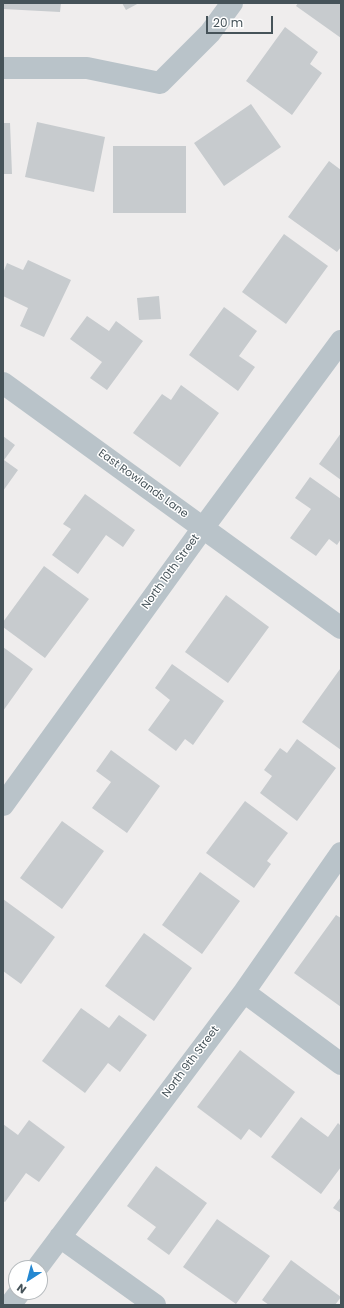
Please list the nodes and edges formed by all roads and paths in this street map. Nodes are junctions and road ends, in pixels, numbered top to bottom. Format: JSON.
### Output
{"nodes":[{"id":1,"x":232,"y":3,"type":"edge"},
{"id":2,"x":3,"y":68,"type":"edge"},
{"id":3,"x":341,"y":341,"type":"edge"},
{"id":4,"x":3,"y":383,"type":"edge"},
{"id":5,"x":203,"y":528,"type":"junction"},
{"id":6,"x":341,"y":628,"type":"edge"},
{"id":7,"x":3,"y":805,"type":"edge"},
{"id":8,"x":341,"y":853,"type":"edge"},
{"id":9,"x":244,"y":992,"type":"junction"},
{"id":10,"x":341,"y":1064,"type":"edge"},
{"id":11,"x":60,"y":1237,"type":"junction"},
{"id":12,"x":43,"y":1260,"type":"edge"},
{"id":13,"x":155,"y":1305,"type":"edge"}],
"edges":[{"from":1,"to":2,"type":"street"},
{"from":3,"to":5,"type":"street","name":"North 10th Street"},
{"from":4,"to":5,"type":"street","name":"East Rowlands Lane"},
{"from":5,"to":6,"type":"street","name":"East Rowlands Lane"},
{"from":5,"to":7,"type":"street","name":"North 10th Street"},
{"from":8,"to":9,"type":"street","name":"North 9th Street"},
{"from":9,"to":10,"type":"street"},
{"from":9,"to":11,"type":"street","name":"North 9th Street"},
{"from":11,"to":12,"type":"street","name":"North 9th Street"},
{"from":11,"to":13,"type":"street"}]}
